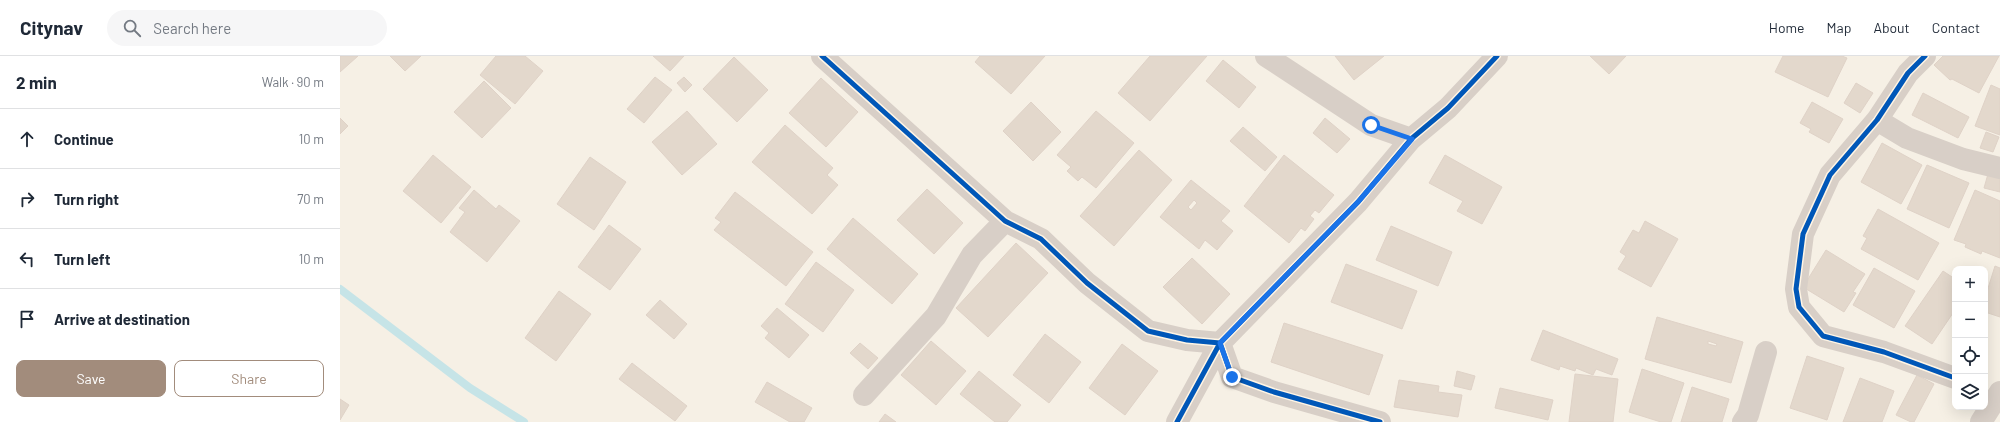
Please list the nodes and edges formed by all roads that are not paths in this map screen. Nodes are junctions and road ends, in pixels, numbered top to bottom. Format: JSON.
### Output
{"nodes":[{"id":1,"x":822,"y":56,"type":"edge"},
{"id":2,"x":1266,"y":56,"type":"edge"},
{"id":3,"x":1496,"y":56,"type":"edge"},
{"id":4,"x":1925,"y":56,"type":"edge"},
{"id":5,"x":1876,"y":120,"type":"junction"},
{"id":6,"x":1412,"y":139,"type":"junction"},
{"id":7,"x":2000,"y":168,"type":"edge"},
{"id":8,"x":1005,"y":220,"type":"junction"},
{"id":9,"x":1220,"y":343,"type":"junction"},
{"id":10,"x":1766,"y":352,"type":"dead end"},
{"id":11,"x":1952,"y":377,"type":"edge"},
{"id":12,"x":1988,"y":386,"type":"edge"},
{"id":13,"x":2000,"y":389,"type":"edge"},
{"id":14,"x":2000,"y":392,"type":"edge"},
{"id":15,"x":864,"y":395,"type":"dead end"},
{"id":16,"x":1177,"y":422,"type":"edge"},
{"id":17,"x":1380,"y":422,"type":"edge"},
{"id":18,"x":1744,"y":422,"type":"edge"},
{"id":19,"x":1981,"y":422,"type":"edge"}],
"edges":[{"from":1,"to":8,"type":"street"},
{"from":2,"to":6,"type":"street"},
{"from":3,"to":6,"type":"street"},
{"from":4,"to":5,"type":"street"},
{"from":5,"to":7,"type":"street"},
{"from":5,"to":11,"type":"street"},
{"from":6,"to":9,"type":"street"},
{"from":8,"to":9,"type":"street"},
{"from":8,"to":15,"type":"street"},
{"from":9,"to":16,"type":"street"},
{"from":9,"to":17,"type":"street"},
{"from":10,"to":18,"type":"street"},
{"from":12,"to":13,"type":"street"},
{"from":14,"to":19,"type":"street"}]}
